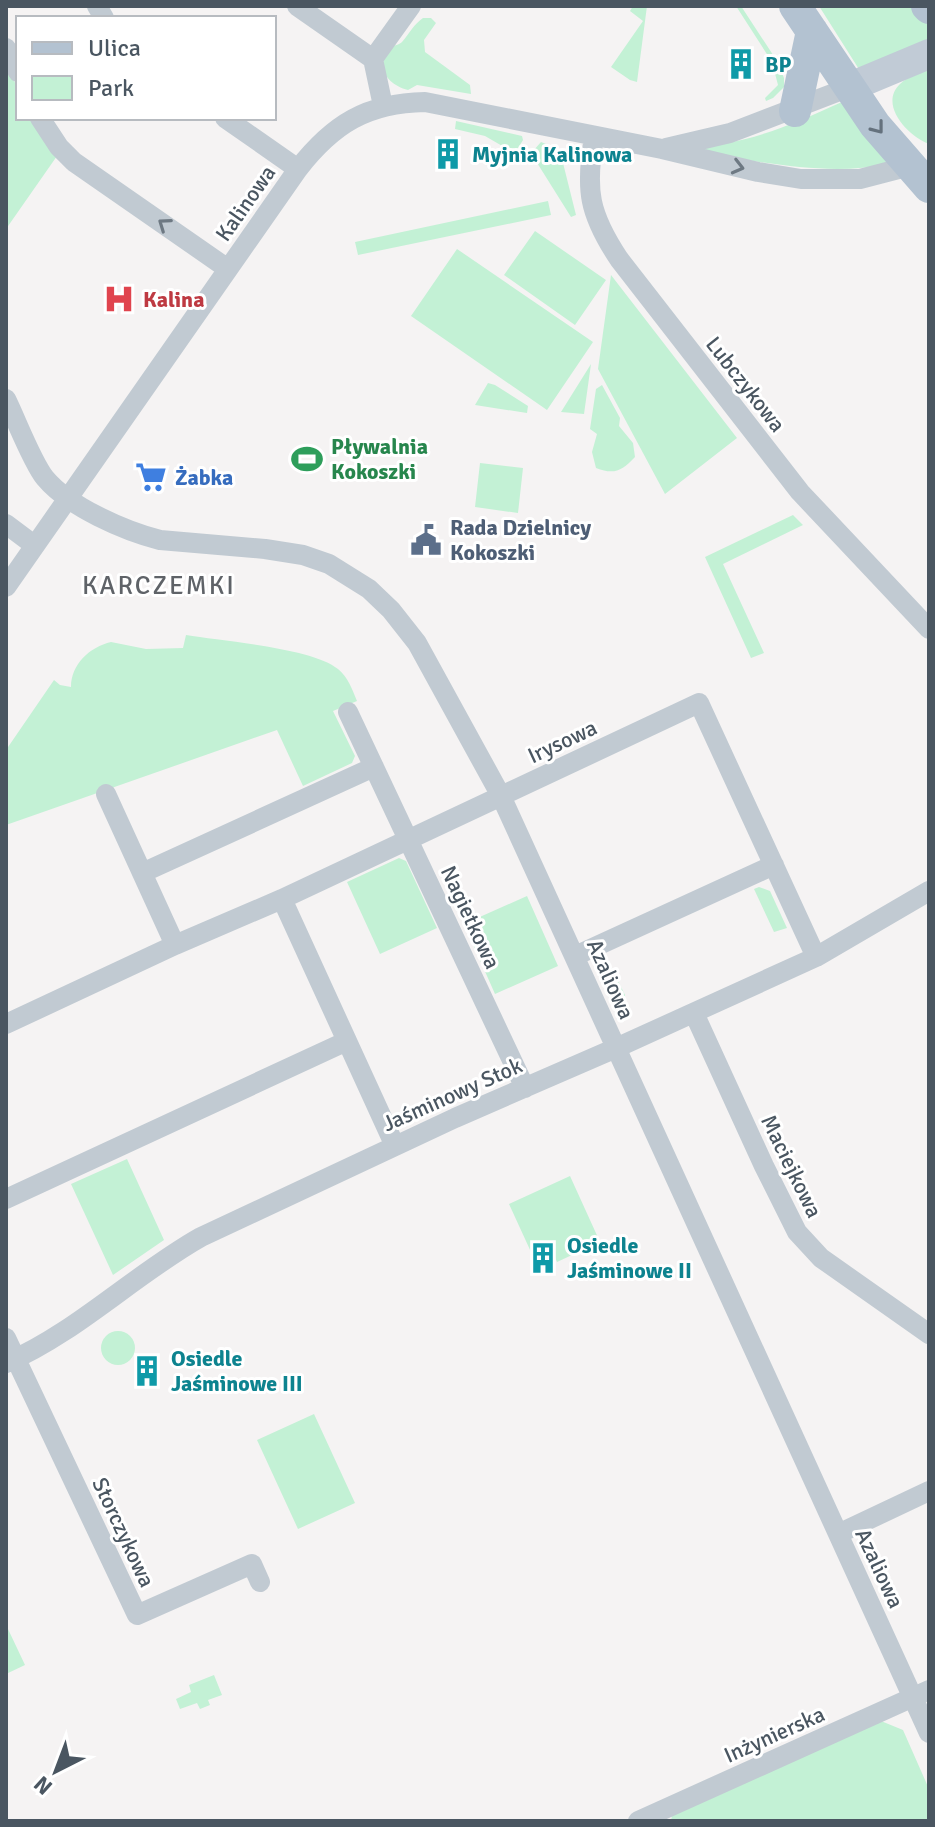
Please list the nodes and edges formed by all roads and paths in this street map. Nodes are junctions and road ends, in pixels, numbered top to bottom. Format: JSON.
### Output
{"nodes":[{"id":1,"x":297,"y":6,"type":"edge"},
{"id":2,"x":411,"y":6,"type":"edge"},
{"id":3,"x":803,"y":18,"type":"edge"},
{"id":4,"x":6,"y":48,"type":"edge"},
{"id":5,"x":929,"y":54,"type":"edge"},
{"id":6,"x":373,"y":59,"type":"junction"},
{"id":7,"x":16,"y":68,"type":"edge"},
{"id":8,"x":850,"y":87,"type":"junction"},
{"id":9,"x":383,"y":106,"type":"junction"},
{"id":10,"x":795,"y":111,"type":"junction"},
{"id":11,"x":41,"y":120,"type":"edge"},
{"id":12,"x":228,"y":120,"type":"edge"},
{"id":13,"x":594,"y":137,"type":"junction"},
{"id":14,"x":662,"y":149,"type":"junction"},
{"id":15,"x":298,"y":169,"type":"junction"},
{"id":16,"x":923,"y":171,"type":"edge"},
{"id":17,"x":228,"y":269,"type":"junction"},
{"id":18,"x":6,"y":399,"type":"edge"},
{"id":19,"x":68,"y":498,"type":"junction"},
{"id":20,"x":6,"y":524,"type":"edge"},
{"id":21,"x":34,"y":545,"type":"junction"},
{"id":22,"x":6,"y":587,"type":"edge"},
{"id":23,"x":929,"y":629,"type":"edge"},
{"id":24,"x":348,"y":712,"type":"dead end"},
{"id":25,"x":374,"y":767,"type":"junction"},
{"id":26,"x":106,"y":794,"type":"dead end"},
{"id":27,"x":501,"y":796,"type":"junction"},
{"id":28,"x":408,"y":839,"type":"junction"},
{"id":29,"x":774,"y":865,"type":"junction"},
{"id":30,"x":142,"y":873,"type":"junction"},
{"id":31,"x":929,"y":891,"type":"edge"},
{"id":32,"x":282,"y":899,"type":"junction"},
{"id":33,"x":175,"y":945,"type":"junction"},
{"id":34,"x":575,"y":956,"type":"junction"},
{"id":35,"x":816,"y":957,"type":"junction"},
{"id":36,"x":694,"y":1013,"type":"junction"},
{"id":37,"x":6,"y":1024,"type":"edge"},
{"id":38,"x":347,"y":1041,"type":"junction"},
{"id":39,"x":616,"y":1048,"type":"junction"},
{"id":40,"x":525,"y":1088,"type":"junction"},
{"id":41,"x":395,"y":1146,"type":"junction"},
{"id":42,"x":6,"y":1199,"type":"edge"},
{"id":43,"x":929,"y":1334,"type":"edge"},
{"id":44,"x":6,"y":1338,"type":"edge"},
{"id":45,"x":11,"y":1361,"type":"edge"},
{"id":46,"x":929,"y":1491,"type":"edge"},
{"id":47,"x":838,"y":1534,"type":"junction"},
{"id":48,"x":260,"y":1582,"type":"dead end"},
{"id":49,"x":921,"y":1694,"type":"edge"},
{"id":50,"x":929,"y":1733,"type":"edge"},
{"id":51,"x":638,"y":1821,"type":"edge"}],
"edges":[{"from":1,"to":6,"type":"street"},
{"from":2,"to":6,"type":"street"},
{"from":3,"to":8,"type":"main road"},
{"from":3,"to":10,"type":"main road"},
{"from":4,"to":7,"type":"street"},
{"from":5,"to":8,"type":"street"},
{"from":6,"to":9,"type":"street"},
{"from":8,"to":10,"type":"street","name":"Kalinowa"},
{"from":8,"to":16,"type":"main road","one_way":true},
{"from":9,"to":13,"type":"street","name":"Kalinowa"},
{"from":9,"to":15,"type":"street","name":"Kalinowa"},
{"from":10,"to":14,"type":"street","name":"Kalinowa"},
{"from":17,"to":11,"type":"street","one_way":true},
{"from":12,"to":15,"type":"street"},
{"from":13,"to":14,"type":"street","name":"Kalinowa"},
{"from":13,"to":23,"type":"street","name":"Lubczykowa"},
{"from":14,"to":16,"type":"street","name":"Kalinowa","one_way":true},
{"from":15,"to":17,"type":"street","name":"Kalinowa"},
{"from":17,"to":19,"type":"street","name":"Kalinowa"},
{"from":18,"to":19,"type":"street","name":"Azaliowa"},
{"from":19,"to":21,"type":"street","name":"Kalinowa"},
{"from":19,"to":27,"type":"street","name":"Azaliowa"},
{"from":20,"to":21,"type":"street"},
{"from":21,"to":22,"type":"street","name":"Kalinowa"},
{"from":24,"to":25,"type":"street","name":"Nagietkowa"},
{"from":25,"to":28,"type":"street","name":"Nagietkowa"},
{"from":25,"to":30,"type":"street"},
{"from":26,"to":30,"type":"street"},
{"from":27,"to":28,"type":"street","name":"Irysowa"},
{"from":27,"to":29,"type":"street","name":"Irysowa"},
{"from":27,"to":34,"type":"street","name":"Azaliowa"},
{"from":28,"to":32,"type":"street","name":"Irysowa"},
{"from":28,"to":40,"type":"street","name":"Nagietkowa"},
{"from":29,"to":34,"type":"street"},
{"from":29,"to":35,"type":"street","name":"Irysowa"},
{"from":30,"to":33,"type":"street"},
{"from":31,"to":35,"type":"street","name":"Jaśminowy Stok"},
{"from":32,"to":33,"type":"street","name":"Irysowa"},
{"from":32,"to":38,"type":"street"},
{"from":33,"to":37,"type":"street","name":"Irysowa"},
{"from":34,"to":39,"type":"street","name":"Azaliowa"},
{"from":35,"to":36,"type":"street","name":"Jaśminowy Stok"},
{"from":36,"to":39,"type":"street","name":"Jaśminowy Stok"},
{"from":36,"to":43,"type":"street","name":"Maciejkowa"},
{"from":38,"to":41,"type":"street"},
{"from":38,"to":42,"type":"street"},
{"from":39,"to":40,"type":"street","name":"Jaśminowy Stok"},
{"from":39,"to":47,"type":"street","name":"Azaliowa"},
{"from":40,"to":41,"type":"street","name":"Jaśminowy Stok"},
{"from":41,"to":45,"type":"street","name":"Jaśminowy Stok"},
{"from":44,"to":45,"type":"street","name":"Storczykowa"},
{"from":45,"to":48,"type":"street","name":"Storczykowa"},
{"from":46,"to":47,"type":"street"},
{"from":47,"to":49,"type":"street","name":"Azaliowa"},
{"from":49,"to":50,"type":"street","name":"Azaliowa"},
{"from":49,"to":51,"type":"street","name":"Inżynierska"}]}
